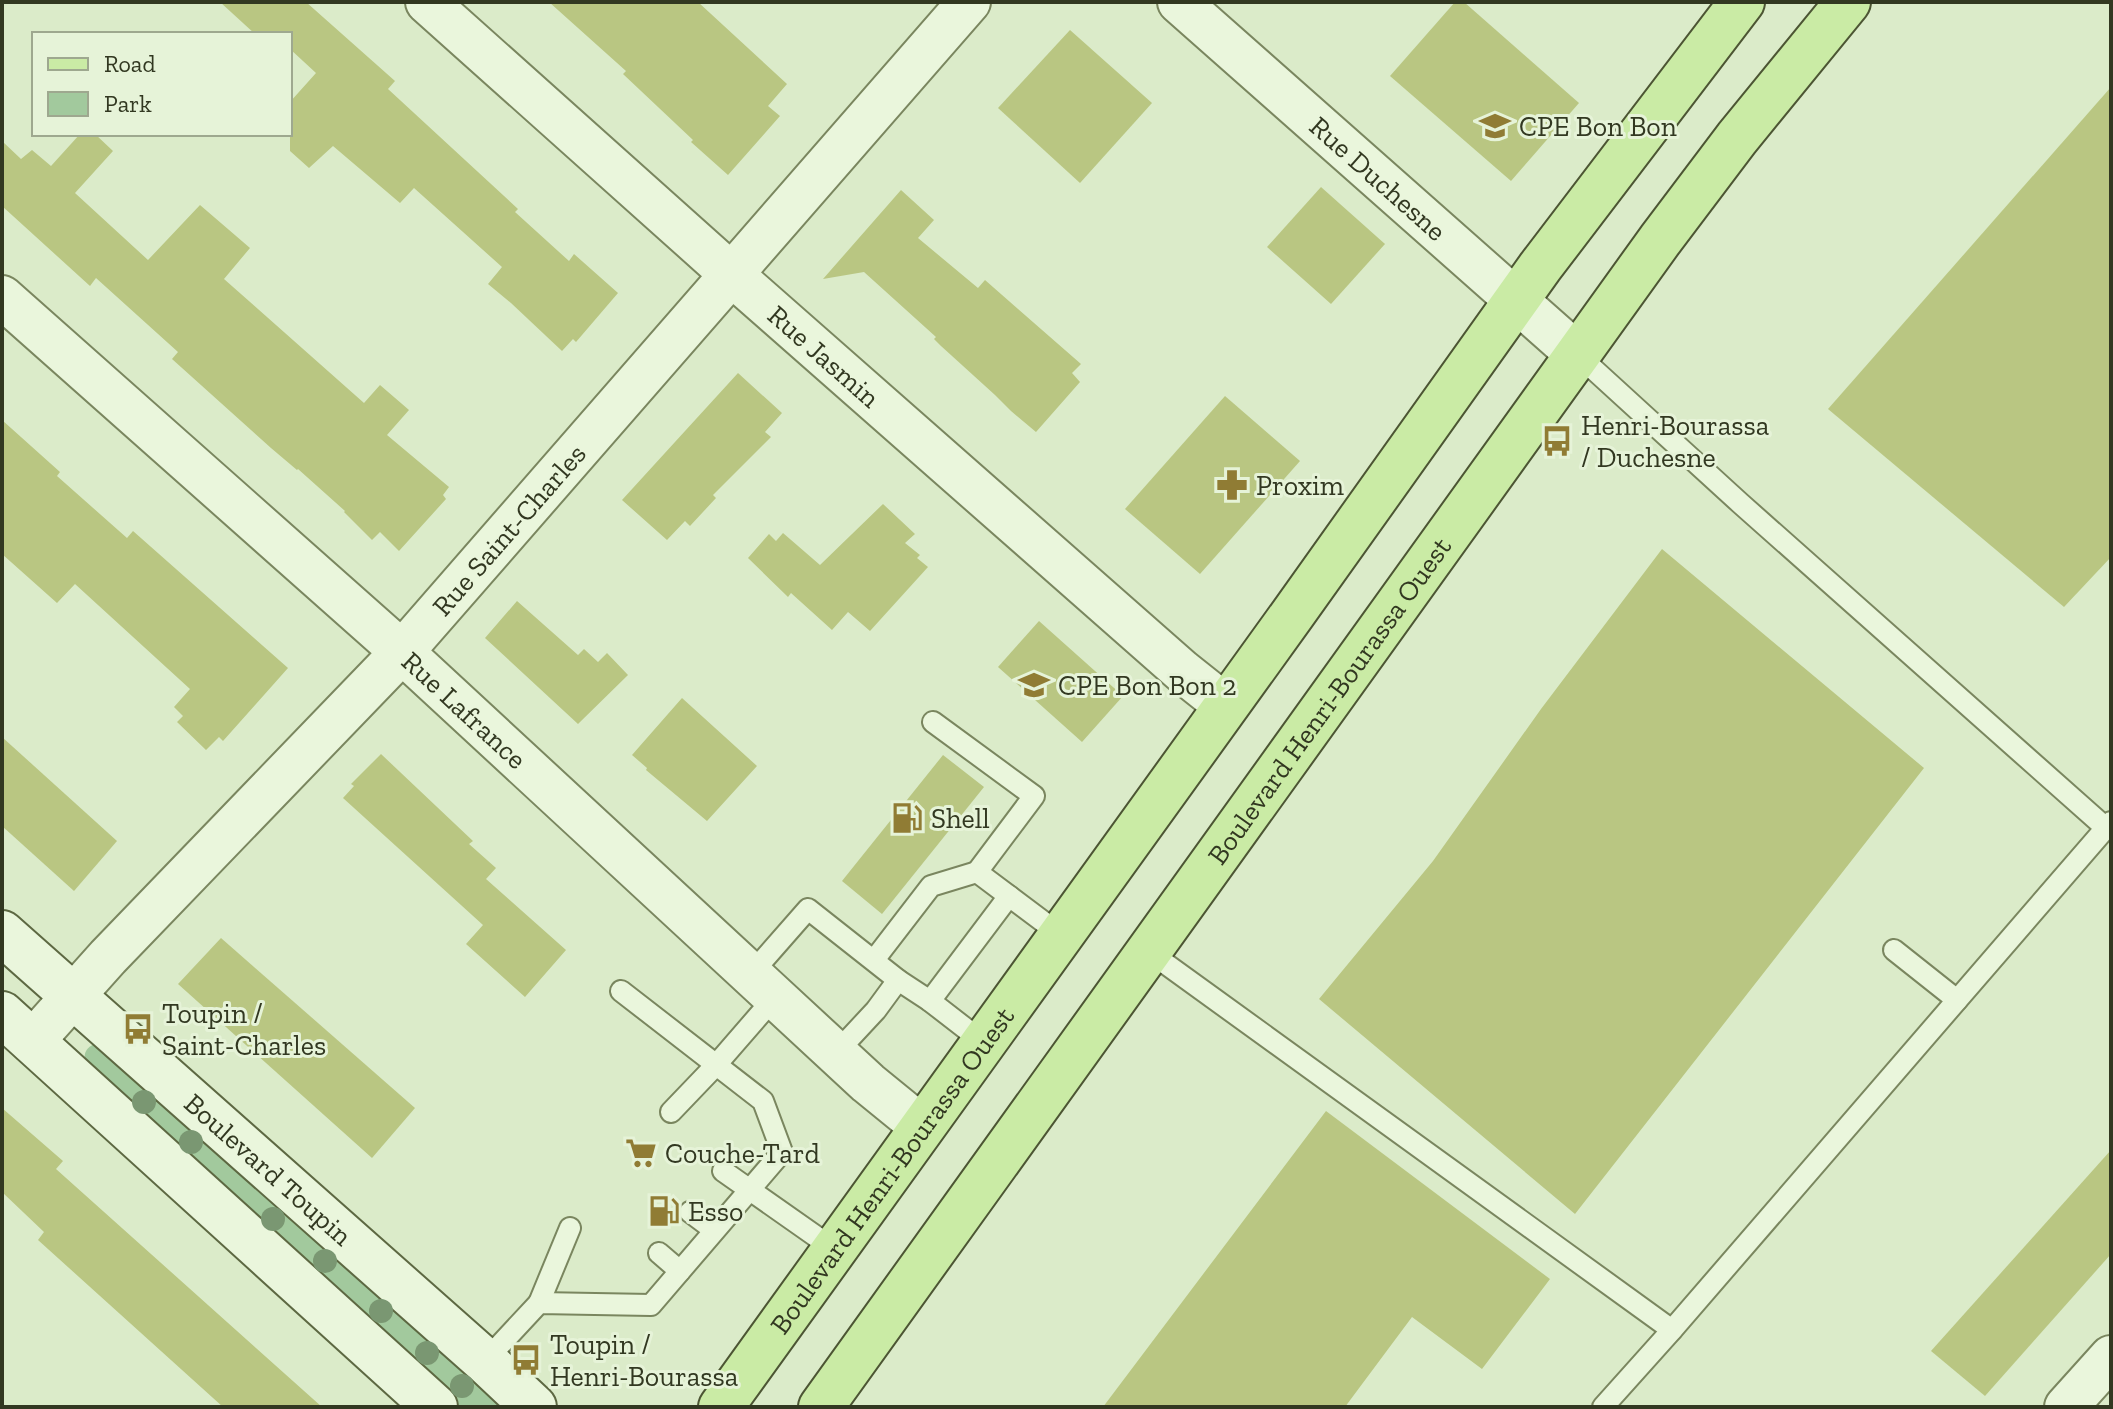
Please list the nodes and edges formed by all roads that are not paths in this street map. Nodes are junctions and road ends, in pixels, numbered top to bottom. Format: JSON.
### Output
{"nodes":[{"id":1,"x":427,"y":2,"type":"edge"},
{"id":2,"x":969,"y":2,"type":"edge"},
{"id":3,"x":1179,"y":2,"type":"edge"},
{"id":4,"x":1742,"y":2,"type":"edge"},
{"id":5,"x":1848,"y":2,"type":"edge"},
{"id":6,"x":731,"y":274,"type":"junction"},
{"id":7,"x":2,"y":297,"type":"edge"},
{"id":8,"x":1516,"y":301,"type":"junction"},
{"id":9,"x":1578,"y":355,"type":"junction"},
{"id":10,"x":402,"y":652,"type":"junction"},
{"id":11,"x":1226,"y":706,"type":"junction"},
{"id":12,"x":933,"y":722,"type":"dead end"},
{"id":13,"x":2108,"y":825,"type":"edge"},
{"id":14,"x":977,"y":872,"type":"junction"},
{"id":15,"x":1009,"y":896,"type":"junction"},
{"id":16,"x":2,"y":933,"type":"edge"},
{"id":17,"x":1061,"y":935,"type":"junction"},
{"id":18,"x":1894,"y":950,"type":"dead end"},
{"id":19,"x":1148,"y":951,"type":"junction"},
{"id":20,"x":874,"y":960,"type":"junction"},
{"id":21,"x":898,"y":980,"type":"junction"},
{"id":22,"x":763,"y":985,"type":"junction"},
{"id":23,"x":621,"y":991,"type":"dead end"},
{"id":24,"x":74,"y":996,"type":"junction"},
{"id":25,"x":1957,"y":1000,"type":"junction"},
{"id":26,"x":930,"y":1001,"type":"junction"},
{"id":27,"x":17,"y":1028,"type":"edge"},
{"id":28,"x":983,"y":1042,"type":"junction"},
{"id":29,"x":836,"y":1053,"type":"junction"},
{"id":30,"x":716,"y":1065,"type":"junction"},
{"id":31,"x":671,"y":1112,"type":"dead end"},
{"id":32,"x":922,"y":1127,"type":"junction"},
{"id":33,"x":723,"y":1171,"type":"dead end"},
{"id":34,"x":749,"y":1191,"type":"junction"},
{"id":35,"x":690,"y":1212,"type":"dead end"},
{"id":36,"x":570,"y":1228,"type":"dead end"},
{"id":37,"x":714,"y":1230,"type":"junction"},
{"id":38,"x":834,"y":1249,"type":"junction"},
{"id":39,"x":659,"y":1253,"type":"dead end"},
{"id":40,"x":680,"y":1271,"type":"junction"},
{"id":41,"x":539,"y":1303,"type":"junction"},
{"id":42,"x":1672,"y":1330,"type":"junction"},
{"id":43,"x":2111,"y":1357,"type":"edge"},
{"id":44,"x":485,"y":1361,"type":"junction"},
{"id":45,"x":435,"y":1407,"type":"edge"},
{"id":46,"x":534,"y":1407,"type":"edge"},
{"id":47,"x":721,"y":1407,"type":"edge"},
{"id":48,"x":821,"y":1407,"type":"edge"},
{"id":49,"x":1603,"y":1407,"type":"edge"},
{"id":50,"x":2066,"y":1407,"type":"edge"}],
"edges":[{"from":1,"to":6,"type":"street","name":"Rue Jasmin"},
{"from":2,"to":6,"type":"street","name":"Rue Saint-Charles"},
{"from":3,"to":8,"type":"street","name":"Rue Duchesne"},
{"from":4,"to":8,"type":"main road","name":"Boulevard Henri-Bourassa Ouest"},
{"from":5,"to":9,"type":"main road","name":"Boulevard Henri-Bourassa Ouest"},
{"from":6,"to":10,"type":"street","name":"Rue Saint-Charles"},
{"from":6,"to":11,"type":"street","name":"Rue Jasmin"},
{"from":7,"to":10,"type":"street","name":"Rue Lafrance"},
{"from":8,"to":9,"type":"street","name":"Rue Duchesne"},
{"from":8,"to":11,"type":"main road","name":"Boulevard Henri-Bourassa Ouest"},
{"from":9,"to":13,"type":"lane"},
{"from":9,"to":19,"type":"main road","name":"Boulevard Henri-Bourassa Ouest"},
{"from":10,"to":22,"type":"street","name":"Rue Lafrance"},
{"from":10,"to":24,"type":"street","name":"Rue Saint-Charles"},
{"from":11,"to":17,"type":"main road","name":"Boulevard Henri-Bourassa Ouest"},
{"from":12,"to":14,"type":"lane"},
{"from":13,"to":25,"type":"lane"},
{"from":14,"to":15,"type":"lane"},
{"from":14,"to":20,"type":"lane"},
{"from":15,"to":17,"type":"lane"},
{"from":15,"to":26,"type":"lane"},
{"from":16,"to":24,"type":"street","name":"Boulevard Toupin"},
{"from":17,"to":28,"type":"main road","name":"Boulevard Henri-Bourassa Ouest"},
{"from":18,"to":25,"type":"lane"},
{"from":19,"to":42,"type":"lane"},
{"from":19,"to":48,"type":"main road","name":"Boulevard Henri-Bourassa Ouest"},
{"from":20,"to":21,"type":"lane"},
{"from":20,"to":22,"type":"lane"},
{"from":21,"to":26,"type":"lane"},
{"from":21,"to":29,"type":"lane"},
{"from":22,"to":29,"type":"street","name":"Rue Lafrance"},
{"from":22,"to":30,"type":"lane"},
{"from":23,"to":30,"type":"lane"},
{"from":24,"to":27,"type":"street","name":"Rue Saint-Charles"},
{"from":24,"to":44,"type":"street","name":"Boulevard Toupin"},
{"from":25,"to":42,"type":"lane"},
{"from":26,"to":28,"type":"lane"},
{"from":27,"to":45,"type":"street"},
{"from":28,"to":32,"type":"main road","name":"Boulevard Henri-Bourassa Ouest"},
{"from":29,"to":32,"type":"street","name":"Rue Lafrance"},
{"from":30,"to":31,"type":"lane"},
{"from":30,"to":34,"type":"lane"},
{"from":32,"to":38,"type":"main road","name":"Boulevard Henri-Bourassa Ouest"},
{"from":33,"to":34,"type":"lane"},
{"from":34,"to":37,"type":"lane"},
{"from":34,"to":38,"type":"lane"},
{"from":35,"to":37,"type":"lane"},
{"from":36,"to":41,"type":"lane"},
{"from":37,"to":40,"type":"lane"},
{"from":38,"to":47,"type":"main road","name":"Boulevard Henri-Bourassa Ouest"},
{"from":39,"to":40,"type":"lane"},
{"from":40,"to":41,"type":"lane"},
{"from":41,"to":44,"type":"lane"},
{"from":42,"to":49,"type":"lane"},
{"from":43,"to":50,"type":"street"},
{"from":44,"to":46,"type":"street","name":"Boulevard Toupin"}]}
